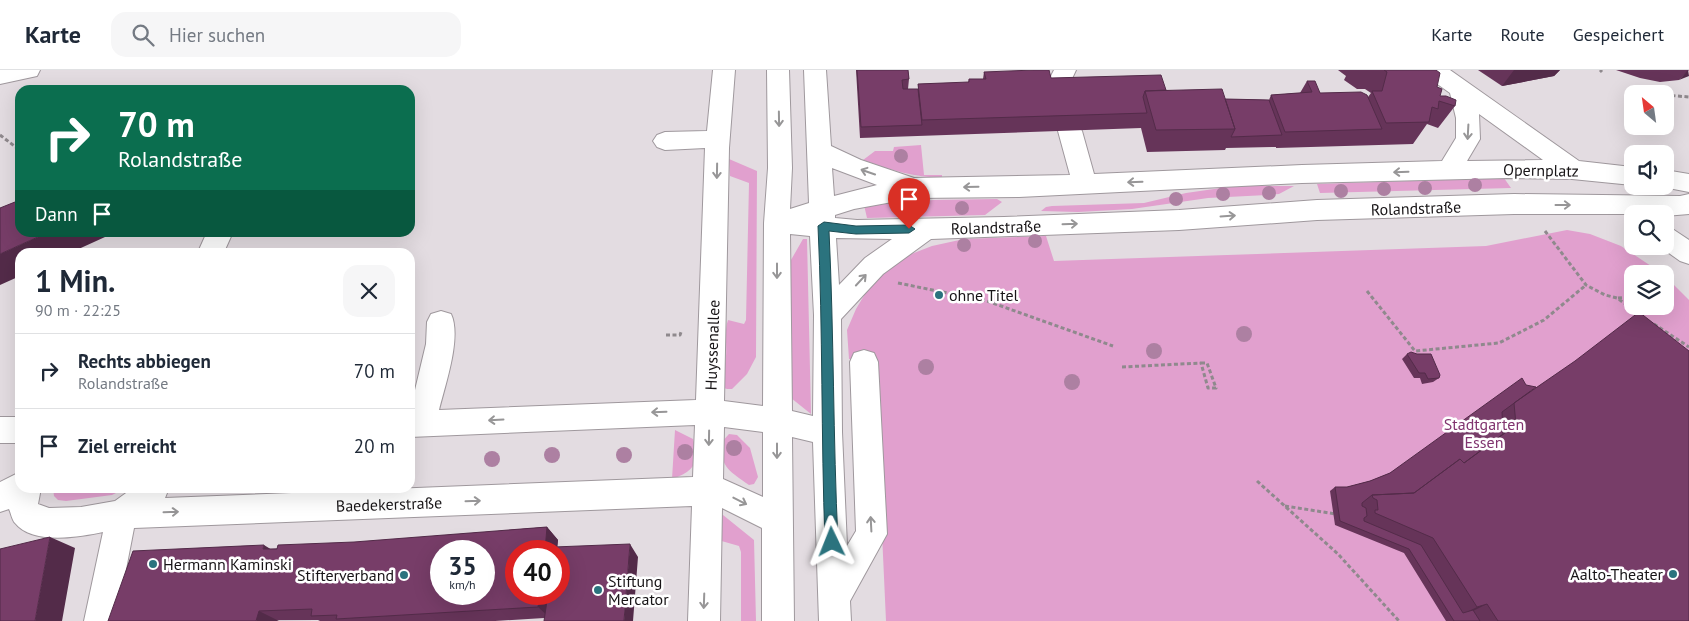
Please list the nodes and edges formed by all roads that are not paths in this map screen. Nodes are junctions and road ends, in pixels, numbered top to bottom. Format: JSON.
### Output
{"nodes":[{"id":1,"x":29,"y":70,"type":"edge"},
{"id":2,"x":724,"y":70,"type":"edge"},
{"id":3,"x":778,"y":70,"type":"edge"},
{"id":4,"x":815,"y":70,"type":"edge"},
{"id":5,"x":1065,"y":70,"type":"edge"},
{"id":6,"x":1434,"y":70,"type":"edge"},
{"id":7,"x":0,"y":76,"type":"edge"},
{"id":8,"x":1461,"y":90,"type":"junction"},
{"id":9,"x":1062,"y":94,"type":"edge"},
{"id":10,"x":1070,"y":131,"type":"edge"},
{"id":11,"x":718,"y":139,"type":"junction"},
{"id":12,"x":665,"y":141,"type":"dead end"},
{"id":13,"x":820,"y":151,"type":"junction"},
{"id":14,"x":1449,"y":170,"type":"junction"},
{"id":15,"x":1574,"y":170,"type":"junction"},
{"id":16,"x":1302,"y":174,"type":"junction"},
{"id":17,"x":1624,"y":175,"type":"edge"},
{"id":18,"x":1674,"y":180,"type":"edge"},
{"id":19,"x":1689,"y":183,"type":"edge"},
{"id":20,"x":1085,"y":184,"type":"junction"},
{"id":21,"x":1019,"y":187,"type":"junction"},
{"id":22,"x":914,"y":188,"type":"junction"},
{"id":23,"x":1689,"y":204,"type":"edge"},
{"id":24,"x":1674,"y":206,"type":"edge"},
{"id":25,"x":1624,"y":207,"type":"edge"},
{"id":26,"x":1624,"y":209,"type":"edge"},
{"id":27,"x":1317,"y":210,"type":"junction"},
{"id":28,"x":823,"y":217,"type":"junction"},
{"id":29,"x":777,"y":223,"type":"junction"},
{"id":30,"x":1004,"y":227,"type":"junction"},
{"id":31,"x":927,"y":228,"type":"junction"},
{"id":32,"x":828,"y":315,"type":"junction"},
{"id":33,"x":441,"y":322,"type":"dead end"},
{"id":34,"x":864,"y":362,"type":"dead end"},
{"id":35,"x":709,"y":412,"type":"junction"},
{"id":36,"x":777,"y":421,"type":"junction"},
{"id":37,"x":416,"y":423,"type":"edge"},
{"id":38,"x":0,"y":430,"type":"edge"},
{"id":39,"x":15,"y":430,"type":"edge"},
{"id":40,"x":827,"y":432,"type":"junction"},
{"id":41,"x":15,"y":489,"type":"edge"},
{"id":42,"x":708,"y":491,"type":"junction"},
{"id":43,"x":25,"y":493,"type":"edge"},
{"id":44,"x":150,"y":493,"type":"edge"},
{"id":45,"x":0,"y":498,"type":"edge"},
{"id":46,"x":122,"y":514,"type":"junction"},
{"id":47,"x":778,"y":520,"type":"junction"},
{"id":48,"x":834,"y":609,"type":"edge"},
{"id":49,"x":100,"y":621,"type":"edge"},
{"id":50,"x":704,"y":621,"type":"edge"},
{"id":51,"x":778,"y":621,"type":"edge"}],
"edges":[{"from":1,"to":7,"type":"street"},
{"from":2,"to":11,"type":"street","name":"Huyssenallee"},
{"from":3,"to":29,"type":"street","one_way":true},
{"from":4,"to":13,"type":"street"},
{"from":5,"to":9,"type":"street"},
{"from":6,"to":8,"type":"street"},
{"from":8,"to":14,"type":"street","one_way":true},
{"from":8,"to":15,"type":"street"},
{"from":10,"to":20,"type":"street"},
{"from":11,"to":12,"type":"street"},
{"from":11,"to":35,"type":"street","name":"Huyssenallee","one_way":true},
{"from":22,"to":13,"type":"street","one_way":true},
{"from":13,"to":28,"type":"street"},
{"from":14,"to":15,"type":"street","name":"Opernplatz"},
{"from":14,"to":16,"type":"street","name":"Rolandstraße","one_way":true},
{"from":15,"to":17,"type":"street","name":"Opernplatz"},
{"from":15,"to":25,"type":"street"},
{"from":16,"to":20,"type":"street","name":"Rolandstraße","one_way":true},
{"from":16,"to":27,"type":"street"},
{"from":18,"to":19,"type":"street"},
{"from":20,"to":21,"type":"street","name":"Rolandstraße"},
{"from":21,"to":22,"type":"street","name":"Rolandstraße","one_way":true},
{"from":21,"to":30,"type":"street"},
{"from":22,"to":28,"type":"street","name":"Rolandstraße"},
{"from":23,"to":24,"type":"street"},
{"from":27,"to":26,"type":"street","name":"Rolandstraße","one_way":true},
{"from":30,"to":27,"type":"street","name":"Rolandstraße","one_way":true},
{"from":28,"to":29,"type":"street","name":"Rolandstraße"},
{"from":28,"to":31,"type":"street","name":"Rolandstraße"},
{"from":28,"to":32,"type":"street"},
{"from":29,"to":36,"type":"street","one_way":true},
{"from":30,"to":31,"type":"street","name":"Rolandstraße"},
{"from":32,"to":31,"type":"street","one_way":true},
{"from":32,"to":40,"type":"street"},
{"from":33,"to":37,"type":"street"},
{"from":48,"to":34,"type":"street","one_way":true},
{"from":35,"to":36,"type":"street"},
{"from":35,"to":37,"type":"street","one_way":true},
{"from":35,"to":42,"type":"street","name":"Huyssenallee","one_way":true},
{"from":36,"to":40,"type":"street"},
{"from":36,"to":47,"type":"street","one_way":true},
{"from":38,"to":39,"type":"street"},
{"from":40,"to":48,"type":"street"},
{"from":41,"to":45,"type":"street"},
{"from":46,"to":42,"type":"street","name":"Baedekerstraße","one_way":true},
{"from":42,"to":47,"type":"street","name":"Baedekerstraße","one_way":true},
{"from":42,"to":50,"type":"street","name":"Huyssenallee","one_way":true},
{"from":43,"to":46,"type":"street","name":"Baedekerstraße"},
{"from":44,"to":46,"type":"street"},
{"from":46,"to":49,"type":"street"},
{"from":47,"to":51,"type":"street"}]}
